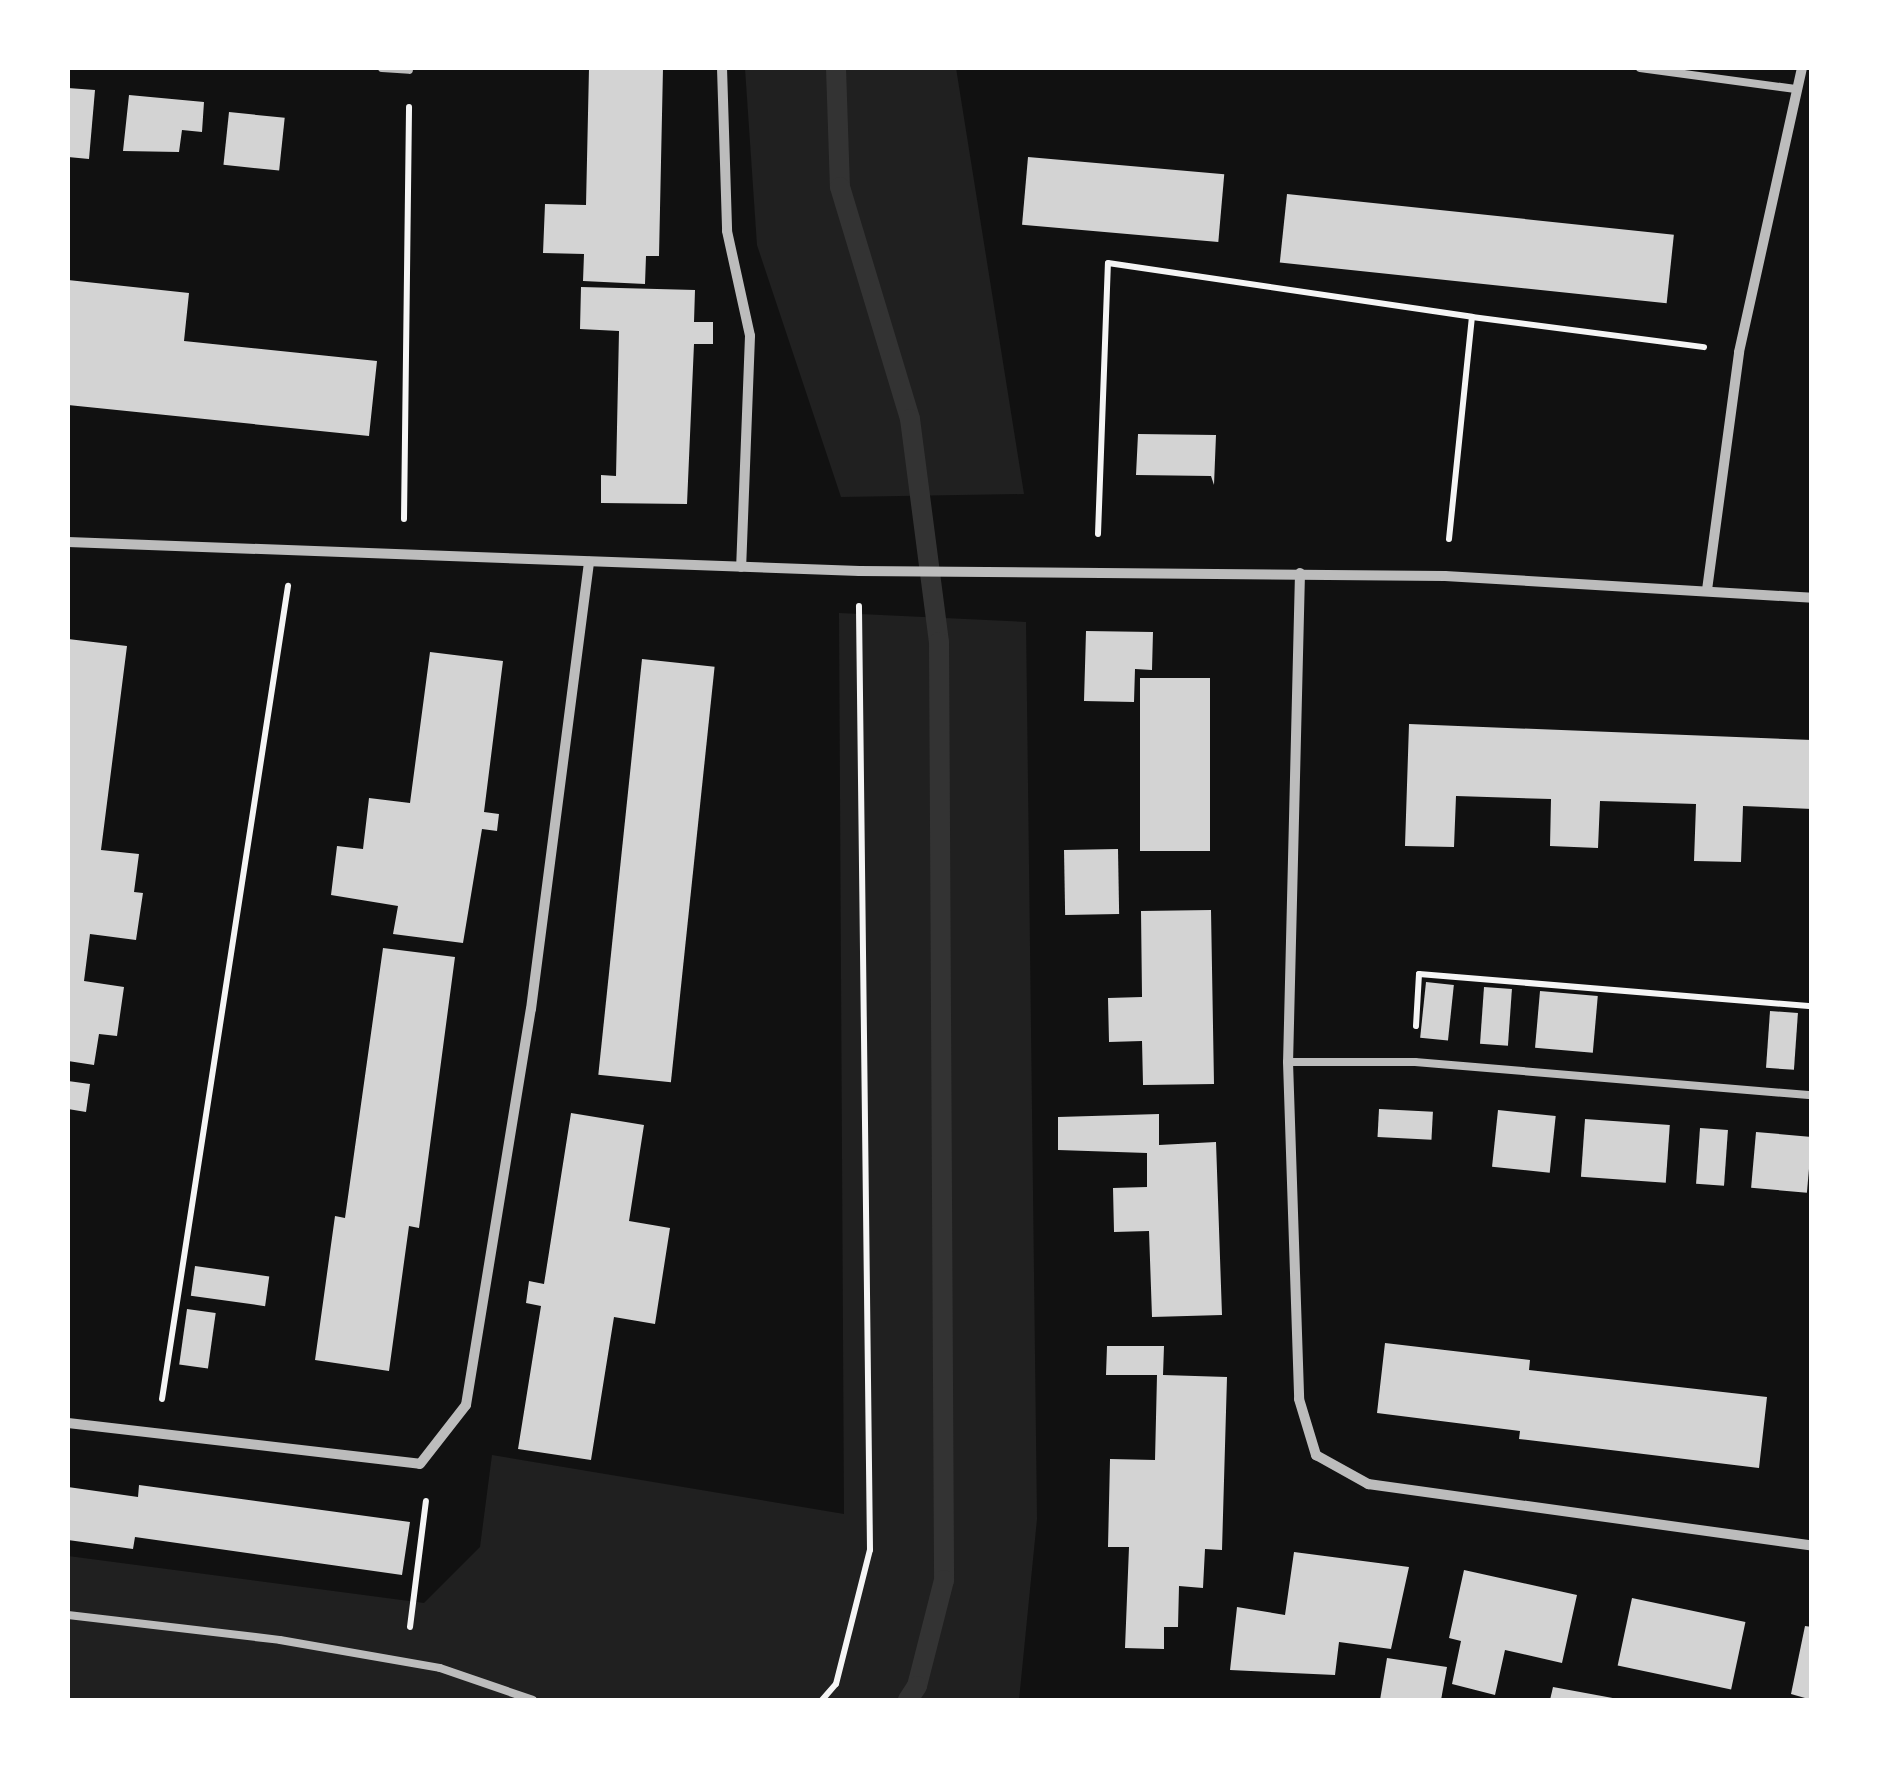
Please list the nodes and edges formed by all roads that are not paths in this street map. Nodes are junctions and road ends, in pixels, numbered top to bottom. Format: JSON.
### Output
{"nodes":[{"id":1,"x":382,"y":68,"type":"edge"},
{"id":2,"x":722,"y":68,"type":"edge"},
{"id":3,"x":1640,"y":68,"type":"edge"},
{"id":4,"x":1802,"y":68,"type":"edge"},
{"id":5,"x":409,"y":70,"type":"road end"},
{"id":6,"x":1796,"y":90,"type":"junction"},
{"id":7,"x":68,"y":542,"type":"edge"},
{"id":8,"x":589,"y":562,"type":"junction"},
{"id":9,"x":741,"y":568,"type":"junction"},
{"id":10,"x":1300,"y":573,"type":"junction"},
{"id":11,"x":1707,"y":590,"type":"junction"},
{"id":12,"x":1812,"y":598,"type":"edge"},
{"id":13,"x":1288,"y":1062,"type":"junction"},
{"id":14,"x":1812,"y":1096,"type":"edge"},
{"id":15,"x":68,"y":1423,"type":"edge"},
{"id":16,"x":1812,"y":1546,"type":"edge"},
{"id":17,"x":68,"y":1614,"type":"edge"},
{"id":18,"x":534,"y":1700,"type":"edge"}],
"edges":[{"from":1,"to":5,"type":"lane"},
{"from":2,"to":9,"type":"street"},
{"from":3,"to":6,"type":"lane"},
{"from":4,"to":6,"type":"street"},
{"from":6,"to":11,"type":"street"},
{"from":7,"to":8,"type":"street"},
{"from":8,"to":9,"type":"street"},
{"from":8,"to":15,"type":"street"},
{"from":9,"to":10,"type":"street"},
{"from":10,"to":11,"type":"street"},
{"from":10,"to":13,"type":"street"},
{"from":11,"to":12,"type":"street"},
{"from":13,"to":14,"type":"lane"},
{"from":13,"to":16,"type":"street"},
{"from":17,"to":18,"type":"lane"}]}
